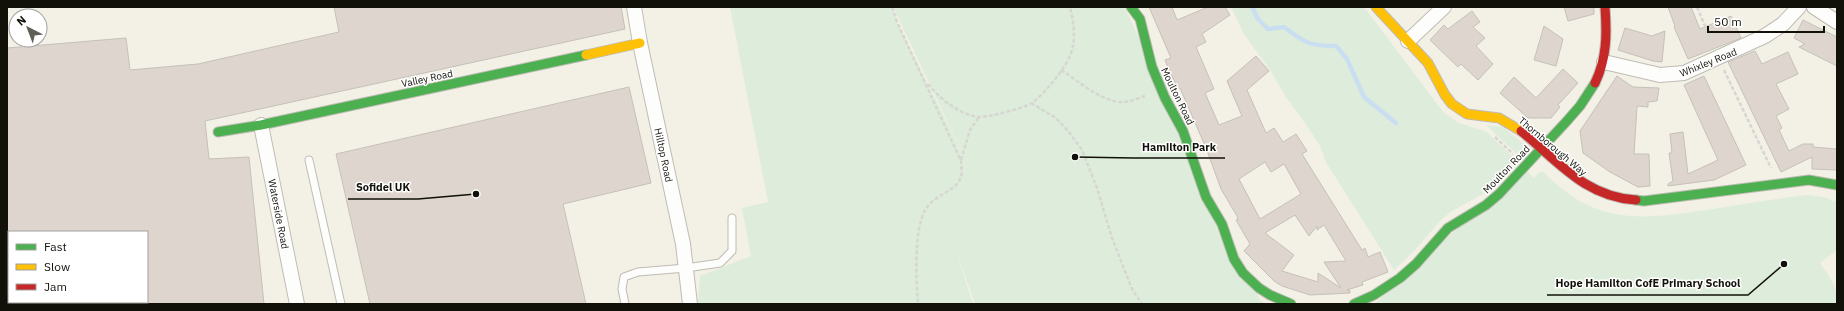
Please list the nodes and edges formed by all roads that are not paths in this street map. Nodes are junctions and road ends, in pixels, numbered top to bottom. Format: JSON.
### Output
{"nodes":[{"id":1,"x":634,"y":7,"type":"edge"},
{"id":2,"x":1131,"y":7,"type":"edge"},
{"id":3,"x":1376,"y":7,"type":"edge"},
{"id":4,"x":1444,"y":7,"type":"edge"},
{"id":5,"x":1605,"y":7,"type":"edge"},
{"id":6,"x":1799,"y":7,"type":"edge"},
{"id":7,"x":1814,"y":7,"type":"edge"},
{"id":8,"x":1837,"y":22,"type":"edge"},
{"id":9,"x":1408,"y":41,"type":"junction"},
{"id":10,"x":640,"y":43,"type":"junction"},
{"id":11,"x":1604,"y":62,"type":"junction"},
{"id":12,"x":261,"y":125,"type":"junction"},
{"id":13,"x":218,"y":132,"type":"dead end"},
{"id":14,"x":1541,"y":148,"type":"junction"},
{"id":15,"x":309,"y":160,"type":"dead end"},
{"id":16,"x":1837,"y":184,"type":"edge"},
{"id":17,"x":732,"y":218,"type":"dead end"},
{"id":18,"x":686,"y":268,"type":"junction"},
{"id":19,"x":297,"y":304,"type":"edge"},
{"id":20,"x":341,"y":304,"type":"edge"},
{"id":21,"x":625,"y":304,"type":"edge"},
{"id":22,"x":690,"y":304,"type":"edge"},
{"id":23,"x":1291,"y":304,"type":"edge"},
{"id":24,"x":1354,"y":304,"type":"edge"}],
"edges":[{"from":1,"to":10,"type":"street","name":"Hilltop Road"},
{"from":2,"to":23,"type":"street","name":"Moulton Road"},
{"from":3,"to":9,"type":"street","name":"Thornborough Way"},
{"from":4,"to":9,"type":"street"},
{"from":5,"to":11,"type":"street","name":"Moulton Road"},
{"from":6,"to":11,"type":"street","name":"Whixley Road"},
{"from":7,"to":8,"type":"street"},
{"from":9,"to":14,"type":"street","name":"Thornborough Way"},
{"from":10,"to":12,"type":"street","name":"Valley Road"},
{"from":10,"to":18,"type":"street","name":"Hilltop Road"},
{"from":11,"to":14,"type":"street","name":"Moulton Road"},
{"from":12,"to":13,"type":"street","name":"Valley Road"},
{"from":12,"to":19,"type":"street","name":"Waterside Road"},
{"from":14,"to":16,"type":"street","name":"Thornborough Way"},
{"from":14,"to":24,"type":"street","name":"Moulton Road"},
{"from":15,"to":20,"type":"lane"},
{"from":17,"to":18,"type":"lane"},
{"from":18,"to":21,"type":"lane"},
{"from":18,"to":22,"type":"street","name":"Hilltop Road"}]}
